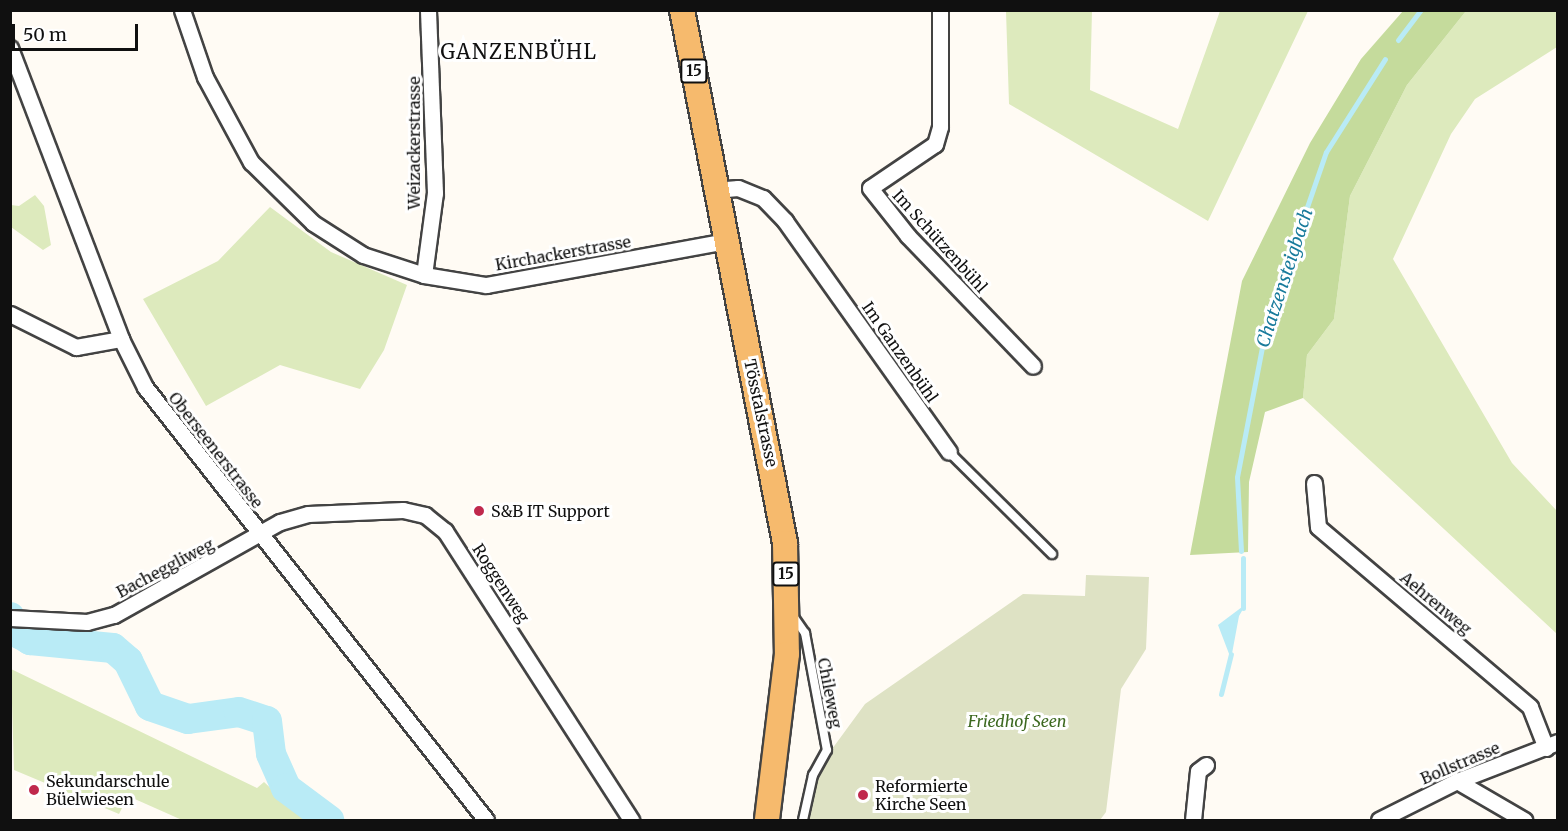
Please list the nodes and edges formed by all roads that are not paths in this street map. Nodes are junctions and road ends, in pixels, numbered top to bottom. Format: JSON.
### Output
{"nodes":[{"id":1,"x":182,"y":10,"type":"edge"},
{"id":2,"x":428,"y":10,"type":"edge"},
{"id":3,"x":682,"y":10,"type":"edge"},
{"id":4,"x":940,"y":10,"type":"edge"},
{"id":5,"x":10,"y":48,"type":"edge"},
{"id":6,"x":714,"y":190,"type":"junction"},
{"id":7,"x":725,"y":241,"type":"junction"},
{"id":8,"x":424,"y":275,"type":"junction"},
{"id":9,"x":10,"y":314,"type":"edge"},
{"id":10,"x":121,"y":339,"type":"junction"},
{"id":11,"x":1033,"y":366,"type":"dead end"},
{"id":12,"x":949,"y":452,"type":"joint"},
{"id":13,"x":1314,"y":483,"type":"dead end"},
{"id":14,"x":261,"y":536,"type":"junction"},
{"id":15,"x":1052,"y":554,"type":"dead end"},
{"id":16,"x":787,"y":607,"type":"junction"},
{"id":17,"x":14,"y":618,"type":"edge"},
{"id":18,"x":1552,"y":745,"type":"edge"},
{"id":19,"x":1206,"y":765,"type":"dead end"},
{"id":20,"x":1457,"y":781,"type":"junction"},
{"id":21,"x":486,"y":820,"type":"edge"},
{"id":22,"x":631,"y":820,"type":"edge"},
{"id":23,"x":766,"y":820,"type":"edge"},
{"id":24,"x":803,"y":820,"type":"edge"},
{"id":25,"x":1193,"y":820,"type":"edge"},
{"id":26,"x":1379,"y":820,"type":"edge"},
{"id":27,"x":1524,"y":820,"type":"edge"}],
"edges":[{"from":1,"to":8,"type":"street","name":"Kirchackerstrasse"},
{"from":2,"to":8,"type":"street","name":"Weizackerstrasse"},
{"from":3,"to":6,"type":"main road","name":"Tösstalstrasse","number":"15"},
{"from":4,"to":11,"type":"street","name":"Im Schützenbühl"},
{"from":5,"to":10,"type":"street","name":"Oberseenerstrasse"},
{"from":6,"to":7,"type":"main road","name":"Tösstalstrasse","number":"15"},
{"from":6,"to":12,"type":"street","name":"Im Ganzenbühl"},
{"from":7,"to":8,"type":"street","name":"Kirchackerstrasse"},
{"from":7,"to":16,"type":"main road","name":"Tösstalstrasse","number":"15"},
{"from":9,"to":10,"type":"street"},
{"from":10,"to":14,"type":"street","name":"Oberseenerstrasse"},
{"from":12,"to":15,"type":"lane","name":"Im Ganzenbühl"},
{"from":13,"to":18,"type":"street","name":"Aehrenweg"},
{"from":14,"to":17,"type":"street","name":"Bacheggliweg"},
{"from":14,"to":21,"type":"street","name":"Oberseenerstrasse"},
{"from":14,"to":22,"type":"street","name":"Roggenweg"},
{"from":16,"to":23,"type":"main road","name":"Tösstalstrasse","number":"15"},
{"from":16,"to":24,"type":"lane","name":"Chileweg"},
{"from":18,"to":20,"type":"street","name":"Bollstrasse"},
{"from":19,"to":25,"type":"street"},
{"from":20,"to":26,"type":"street","name":"Bollstrasse"},
{"from":20,"to":27,"type":"street"}]}
